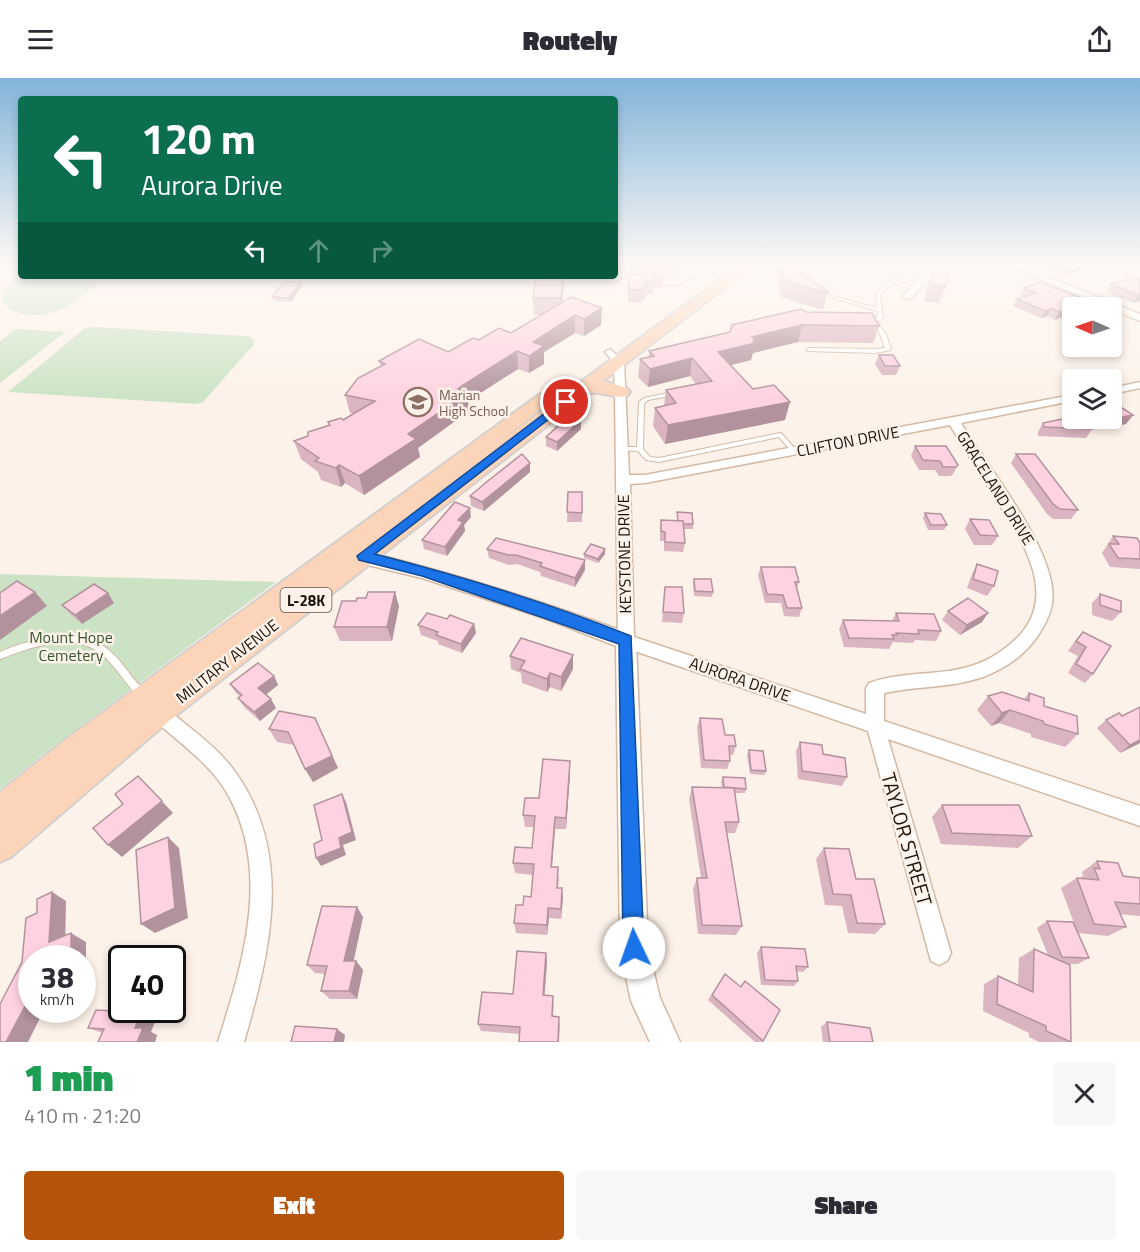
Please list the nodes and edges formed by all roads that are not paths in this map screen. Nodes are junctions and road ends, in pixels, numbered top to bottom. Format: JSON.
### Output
{"nodes":[{"id":1,"x":880,"y":310,"type":"edge"},
{"id":2,"x":674,"y":311,"type":"edge"},
{"id":3,"x":685,"y":311,"type":"edge"},
{"id":4,"x":1123,"y":311,"type":"edge"},
{"id":5,"x":1140,"y":318,"type":"edge"},
{"id":6,"x":875,"y":322,"type":"junction"},
{"id":7,"x":862,"y":324,"type":"edge"},
{"id":8,"x":809,"y":350,"type":"dead end"},
{"id":9,"x":628,"y":353,"type":"junction"},
{"id":10,"x":1140,"y":385,"type":"edge"},
{"id":11,"x":584,"y":388,"type":"junction"},
{"id":12,"x":1122,"y":389,"type":"edge"},
{"id":13,"x":621,"y":392,"type":"junction"},
{"id":14,"x":685,"y":392,"type":"edge"},
{"id":15,"x":1062,"y":400,"type":"edge"},
{"id":16,"x":954,"y":421,"type":"junction"},
{"id":17,"x":640,"y":448,"type":"junction"},
{"id":18,"x":622,"y":449,"type":"junction"},
{"id":19,"x":794,"y":451,"type":"junction"},
{"id":20,"x":623,"y":480,"type":"junction"},
{"id":21,"x":338,"y":552,"type":"junction"},
{"id":22,"x":364,"y":556,"type":"junction"},
{"id":23,"x":626,"y":641,"type":"junction"},
{"id":24,"x":0,"y":656,"type":"edge"},
{"id":25,"x":152,"y":705,"type":"junction"},
{"id":26,"x":875,"y":725,"type":"junction"},
{"id":27,"x":0,"y":810,"type":"edge"},
{"id":28,"x":1140,"y":816,"type":"edge"},
{"id":29,"x":0,"y":846,"type":"edge"},
{"id":30,"x":939,"y":953,"type":"dead end"},
{"id":31,"x":231,"y":1042,"type":"edge"},
{"id":32,"x":665,"y":1042,"type":"edge"}],
"edges":[{"from":1,"to":6,"type":"lane"},
{"from":2,"to":9,"type":"main road","name":"MILITARY AVENUE","number":"L-28K"},
{"from":3,"to":9,"type":"main road","name":"MILITARY AVENUE","number":"L-28K"},
{"from":4,"to":5,"type":"street"},
{"from":6,"to":7,"type":"lane"},
{"from":6,"to":8,"type":"lane"},
{"from":9,"to":11,"type":"main road","name":"MILITARY AVENUE","number":"L-28K"},
{"from":9,"to":13,"type":"street","name":"KEYSTONE DRIVE"},
{"from":9,"to":21,"type":"main road","name":"MILITARY AVENUE","number":"L-28K"},
{"from":10,"to":12,"type":"street"},
{"from":11,"to":13,"type":"main road"},
{"from":11,"to":22,"type":"main road","name":"MILITARY AVENUE","number":"L-28K"},
{"from":13,"to":18,"type":"street","name":"KEYSTONE DRIVE"},
{"from":14,"to":17,"type":"lane"},
{"from":15,"to":16,"type":"street","name":"CLIFTON DRIVE"},
{"from":16,"to":19,"type":"street","name":"CLIFTON DRIVE"},
{"from":16,"to":26,"type":"street","name":"GRACELAND DRIVE"},
{"from":17,"to":18,"type":"lane"},
{"from":17,"to":19,"type":"lane"},
{"from":18,"to":20,"type":"street","name":"KEYSTONE DRIVE"},
{"from":19,"to":20,"type":"street","name":"CLIFTON DRIVE"},
{"from":20,"to":23,"type":"street","name":"KEYSTONE DRIVE"},
{"from":21,"to":22,"type":"street","name":"AURORA DRIVE"},
{"from":21,"to":25,"type":"main road","name":"MILITARY AVENUE","number":"L-28K"},
{"from":22,"to":23,"type":"street","name":"AURORA DRIVE"},
{"from":22,"to":25,"type":"main road","name":"MILITARY AVENUE","number":"L-28K"},
{"from":23,"to":26,"type":"street","name":"AURORA DRIVE"},
{"from":23,"to":32,"type":"street","name":"KEYSTONE DRIVE"},
{"from":24,"to":25,"type":"lane"},
{"from":25,"to":27,"type":"main road","name":"MILITARY AVENUE","number":"L-28K"},
{"from":25,"to":29,"type":"main road","name":"MILITARY AVENUE","number":"L-28K"},
{"from":25,"to":31,"type":"street"},
{"from":26,"to":28,"type":"street","name":"AURORA DRIVE"},
{"from":26,"to":30,"type":"street","name":"TAYLOR STREET"}]}
